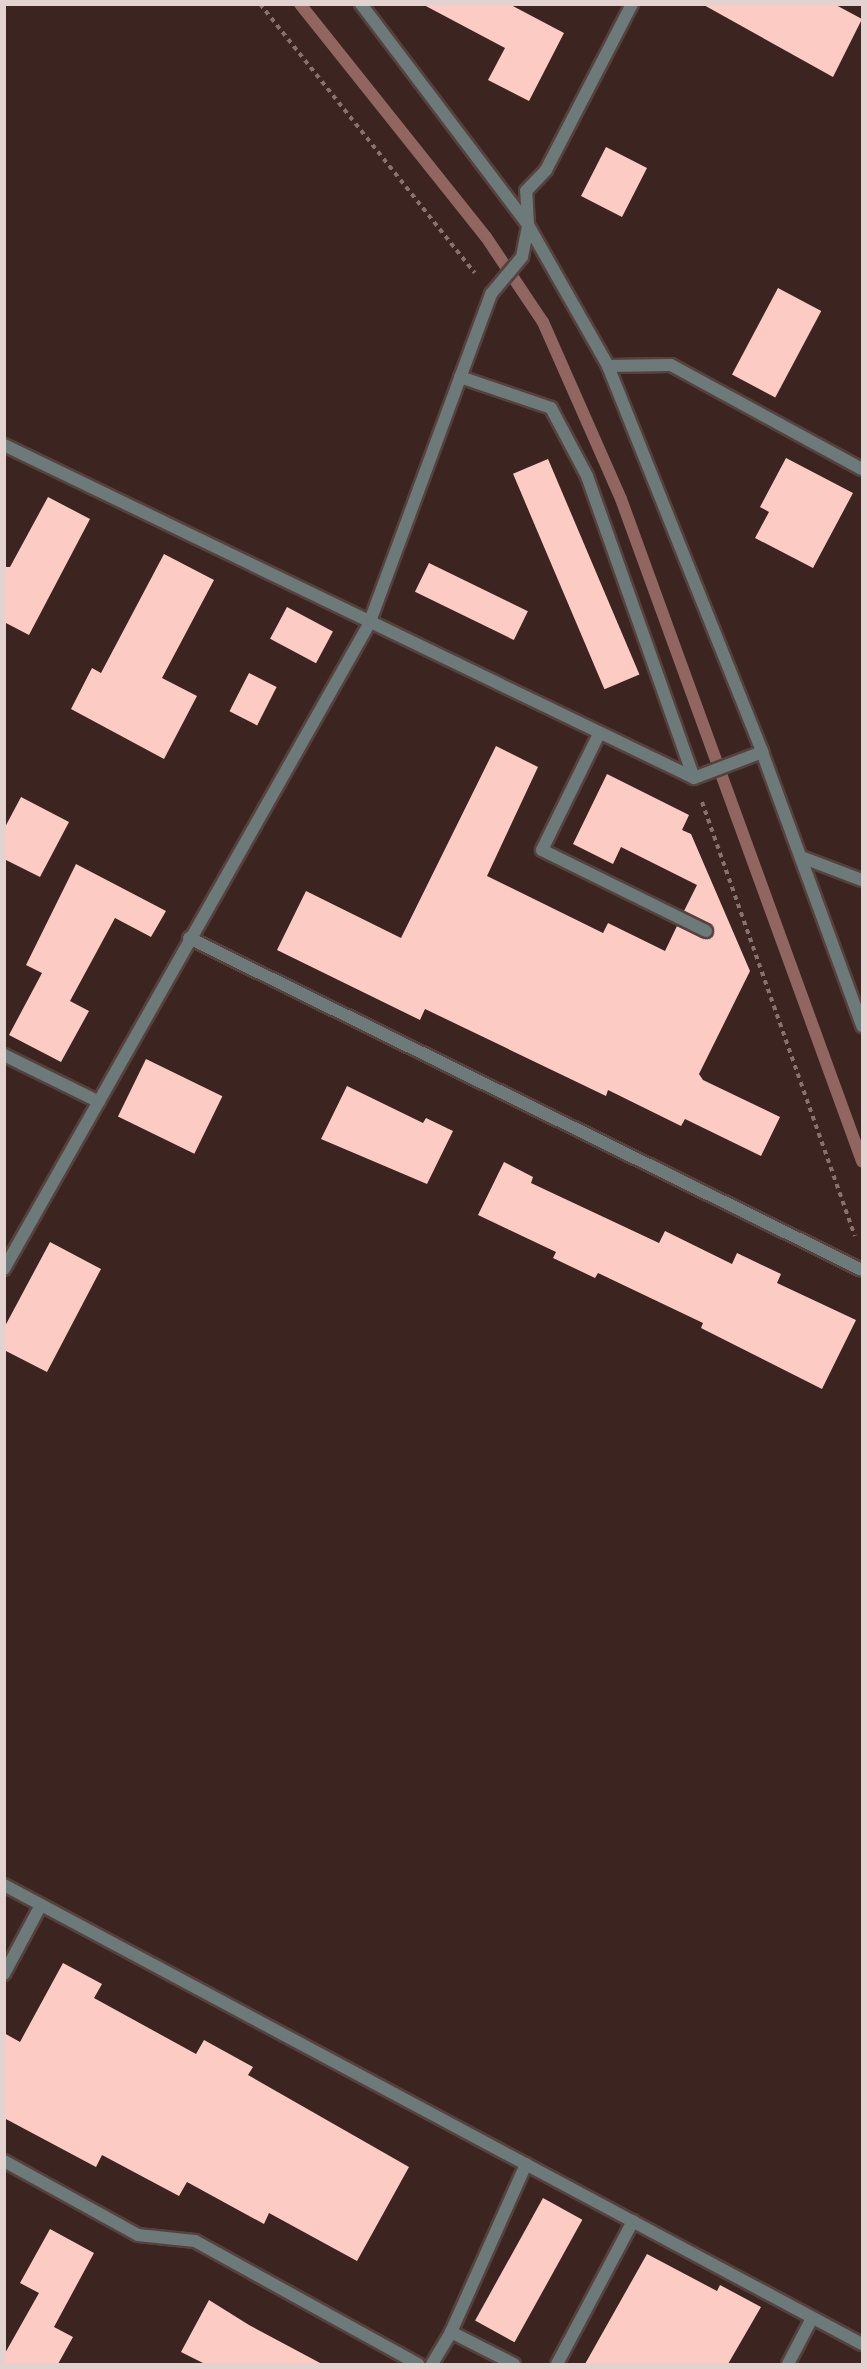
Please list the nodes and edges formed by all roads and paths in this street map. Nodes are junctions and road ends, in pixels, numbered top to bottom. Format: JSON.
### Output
{"nodes":[{"id":1,"x":260,"y":4,"type":"edge"},
{"id":2,"x":360,"y":4,"type":"edge"},
{"id":3,"x":632,"y":4,"type":"edge"},
{"id":4,"x":528,"y":225,"type":"junction"},
{"id":5,"x":491,"y":294,"type":"junction"},
{"id":6,"x":608,"y":366,"type":"junction"},
{"id":7,"x":460,"y":378,"type":"junction"},
{"id":8,"x":4,"y":445,"type":"edge"},
{"id":9,"x":862,"y":469,"type":"edge"},
{"id":10,"x":369,"y":624,"type":"junction"},
{"id":11,"x":599,"y":734,"type":"junction"},
{"id":12,"x":762,"y":752,"type":"junction"},
{"id":13,"x":694,"y":778,"type":"junction"},
{"id":14,"x":801,"y":857,"type":"junction"},
{"id":15,"x":862,"y":880,"type":"edge"},
{"id":16,"x":706,"y":931,"type":"dead end"},
{"id":17,"x":189,"y":938,"type":"junction"},
{"id":18,"x":862,"y":1026,"type":"edge"},
{"id":19,"x":4,"y":1054,"type":"edge"},
{"id":20,"x":99,"y":1102,"type":"junction"},
{"id":21,"x":859,"y":1248,"type":"dead end"},
{"id":22,"x":4,"y":1269,"type":"edge"},
{"id":23,"x":862,"y":1270,"type":"edge"},
{"id":24,"x":4,"y":1886,"type":"edge"},
{"id":25,"x":41,"y":1905,"type":"junction"},
{"id":26,"x":4,"y":1974,"type":"edge"},
{"id":27,"x":4,"y":2161,"type":"edge"},
{"id":28,"x":526,"y":2164,"type":"junction"},
{"id":29,"x":633,"y":2221,"type":"junction"},
{"id":30,"x":812,"y":2318,"type":"junction"},
{"id":31,"x":451,"y":2332,"type":"junction"},
{"id":32,"x":862,"y":2344,"type":"edge"},
{"id":33,"x":418,"y":2364,"type":"edge"},
{"id":34,"x":432,"y":2364,"type":"edge"},
{"id":35,"x":514,"y":2364,"type":"edge"},
{"id":36,"x":557,"y":2364,"type":"edge"},
{"id":37,"x":788,"y":2364,"type":"edge"}],
"edges":[{"from":1,"to":5,"type":"path"},
{"from":2,"to":4,"type":"street"},
{"from":3,"to":4,"type":"street"},
{"from":4,"to":5,"type":"street"},
{"from":4,"to":6,"type":"street"},
{"from":5,"to":7,"type":"street"},
{"from":6,"to":9,"type":"street"},
{"from":6,"to":12,"type":"street"},
{"from":7,"to":10,"type":"street"},
{"from":7,"to":13,"type":"street"},
{"from":8,"to":10,"type":"street"},
{"from":10,"to":11,"type":"street"},
{"from":10,"to":17,"type":"street"},
{"from":11,"to":13,"type":"street"},
{"from":11,"to":16,"type":"street"},
{"from":12,"to":13,"type":"street"},
{"from":12,"to":14,"type":"street"},
{"from":13,"to":21,"type":"path"},
{"from":14,"to":15,"type":"street"},
{"from":14,"to":18,"type":"street"},
{"from":17,"to":20,"type":"street"},
{"from":17,"to":23,"type":"street"},
{"from":19,"to":20,"type":"street"},
{"from":20,"to":22,"type":"street"},
{"from":24,"to":25,"type":"street"},
{"from":25,"to":26,"type":"street"},
{"from":25,"to":28,"type":"street"},
{"from":27,"to":33,"type":"street"},
{"from":28,"to":29,"type":"street"},
{"from":28,"to":31,"type":"street"},
{"from":29,"to":30,"type":"street"},
{"from":29,"to":36,"type":"street"},
{"from":30,"to":32,"type":"street"},
{"from":30,"to":37,"type":"street"},
{"from":31,"to":34,"type":"street"},
{"from":31,"to":35,"type":"street"}]}
